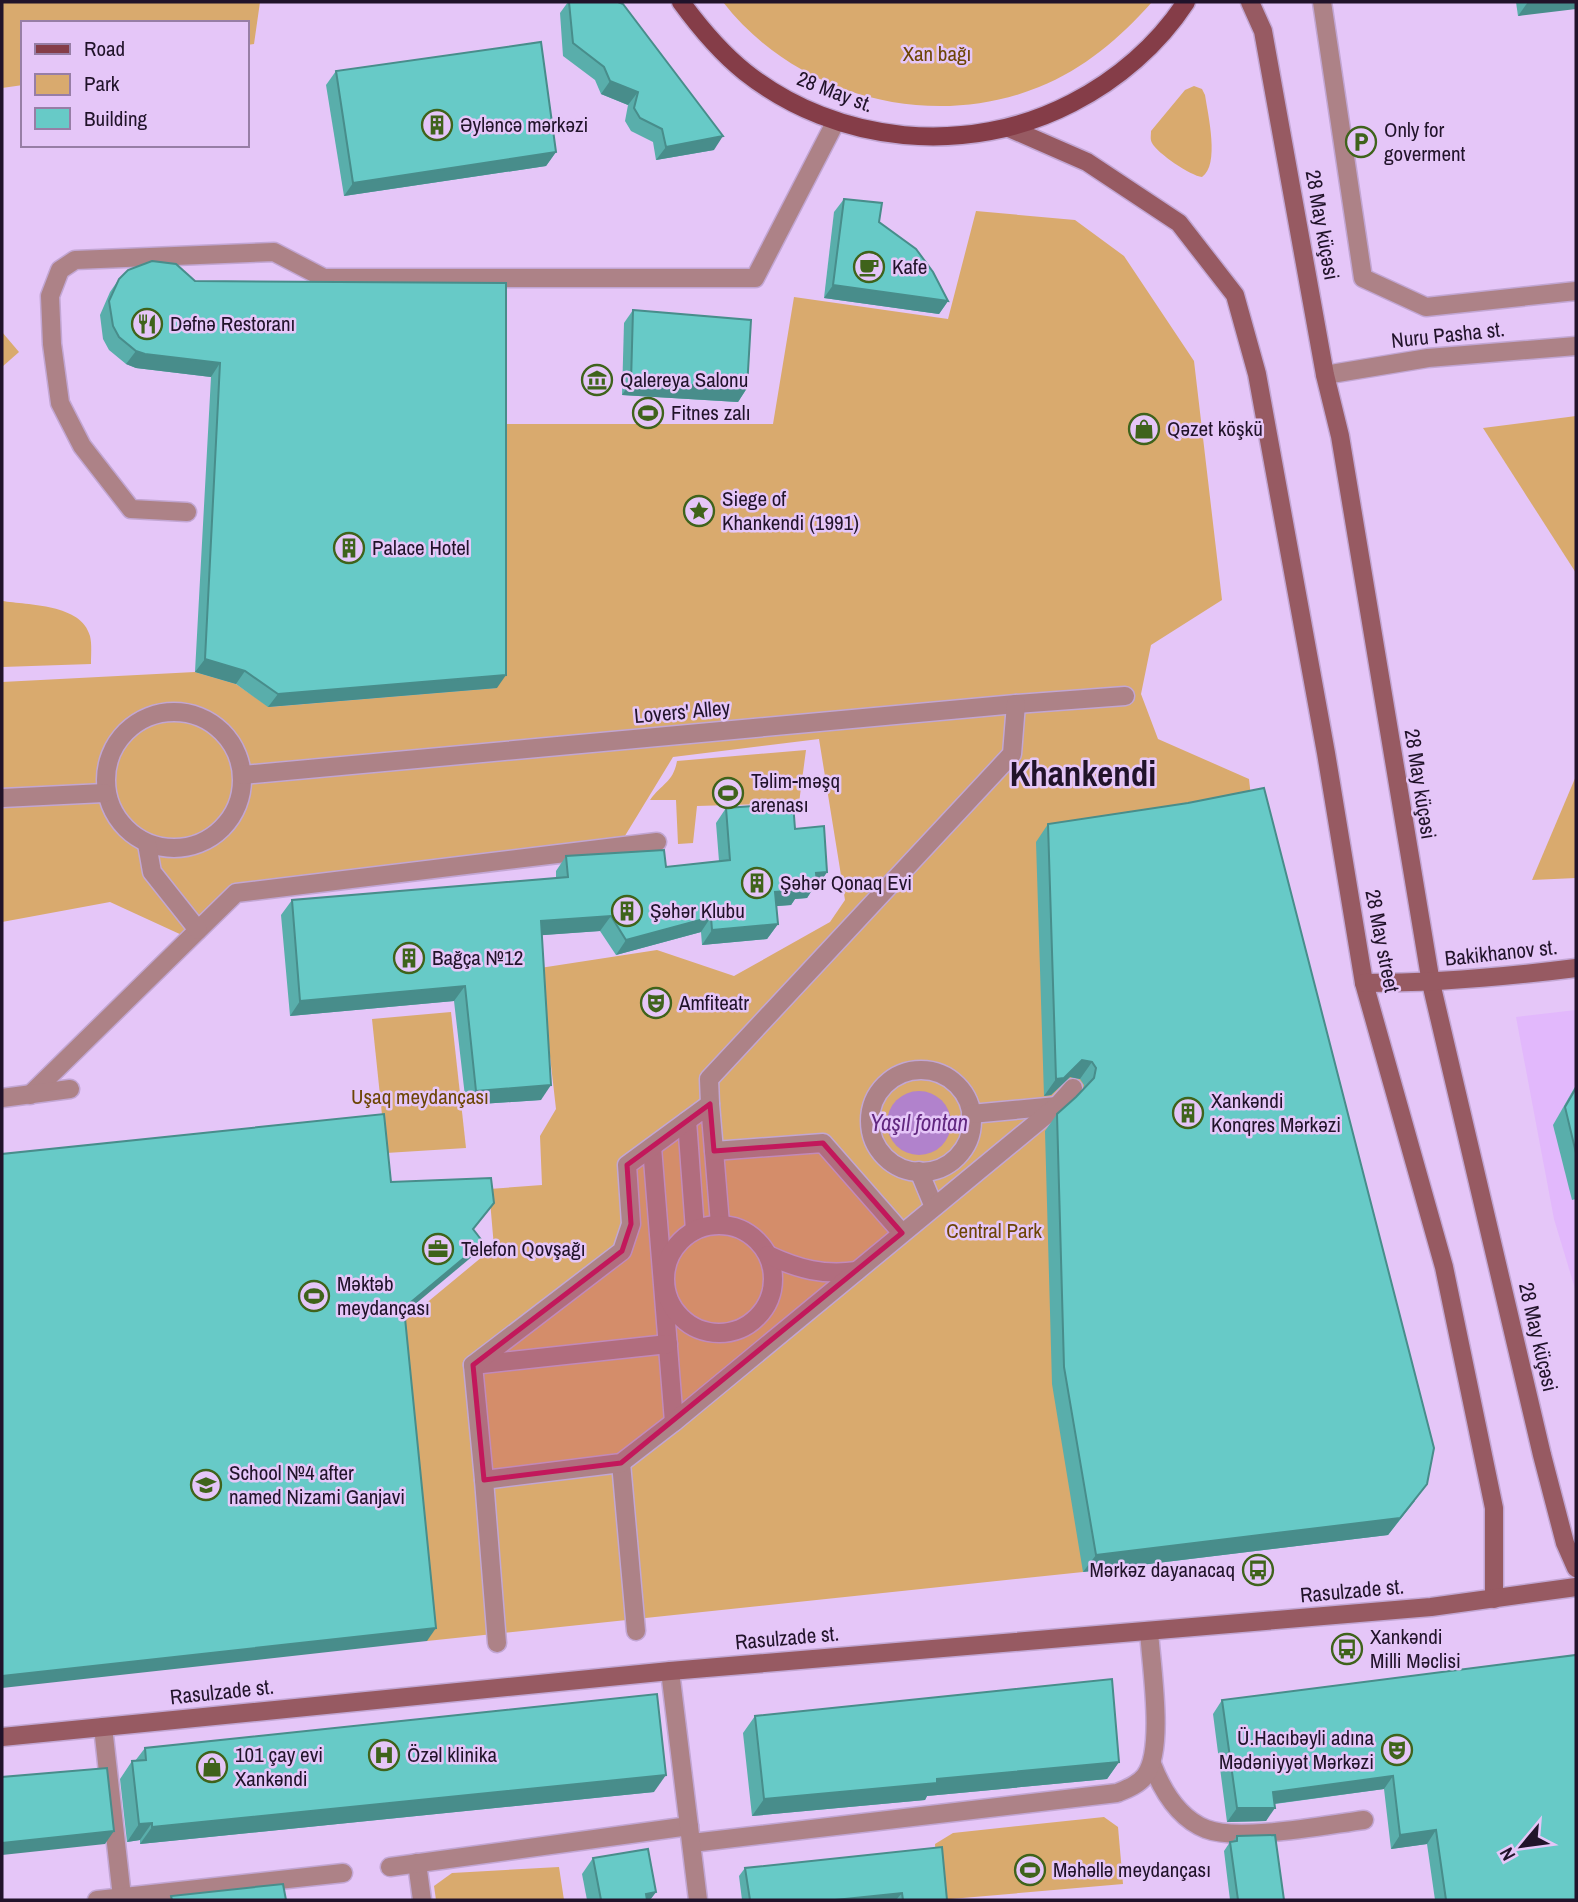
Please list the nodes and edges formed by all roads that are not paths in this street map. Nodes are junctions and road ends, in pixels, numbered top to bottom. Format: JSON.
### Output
{"nodes":[{"id":1,"x":681,"y":2,"type":"edge"},
{"id":2,"x":1186,"y":2,"type":"edge"},
{"id":3,"x":1250,"y":2,"type":"edge"},
{"id":4,"x":1322,"y":2,"type":"edge"},
{"id":5,"x":836,"y":121,"type":"junction"},
{"id":6,"x":1009,"y":128,"type":"junction"},
{"id":7,"x":1576,"y":291,"type":"edge"},
{"id":8,"x":1576,"y":346,"type":"edge"},
{"id":9,"x":1325,"y":375,"type":"junction"},
{"id":10,"x":187,"y":512,"type":"dead end"},
{"id":11,"x":1125,"y":696,"type":"dead end"},
{"id":12,"x":1016,"y":704,"type":"junction"},
{"id":13,"x":243,"y":775,"type":"junction"},
{"id":14,"x":104,"y":793,"type":"junction"},
{"id":15,"x":2,"y":798,"type":"edge"},
{"id":16,"x":657,"y":842,"type":"dead end"},
{"id":17,"x":147,"y":844,"type":"junction"},
{"id":18,"x":198,"y":930,"type":"junction"},
{"id":19,"x":1576,"y":968,"type":"edge"},
{"id":20,"x":1364,"y":983,"type":"junction"},
{"id":21,"x":1431,"y":983,"type":"junction"},
{"id":22,"x":1073,"y":1088,"type":"edge"},
{"id":23,"x":70,"y":1089,"type":"dead end"},
{"id":24,"x":30,"y":1095,"type":"junction"},
{"id":25,"x":2,"y":1098,"type":"edge"},
{"id":26,"x":710,"y":1104,"type":"junction"},
{"id":27,"x":1057,"y":1106,"type":"junction"},
{"id":28,"x":971,"y":1114,"type":"junction"},
{"id":29,"x":687,"y":1121,"type":"junction"},
{"id":30,"x":652,"y":1147,"type":"junction"},
{"id":31,"x":714,"y":1151,"type":"junction"},
{"id":32,"x":919,"y":1171,"type":"junction"},
{"id":33,"x":934,"y":1207,"type":"junction"},
{"id":34,"x":720,"y":1224,"type":"junction"},
{"id":35,"x":695,"y":1230,"type":"junction"},
{"id":36,"x":902,"y":1233,"type":"junction"},
{"id":37,"x":768,"y":1255,"type":"junction"},
{"id":38,"x":857,"y":1271,"type":"junction"},
{"id":39,"x":663,"y":1282,"type":"junction"},
{"id":40,"x":668,"y":1344,"type":"junction"},
{"id":41,"x":473,"y":1364,"type":"junction"},
{"id":42,"x":674,"y":1422,"type":"junction"},
{"id":43,"x":621,"y":1463,"type":"junction"},
{"id":44,"x":484,"y":1480,"type":"junction"},
{"id":45,"x":1576,"y":1568,"type":"edge"},
{"id":46,"x":1576,"y":1587,"type":"edge"},
{"id":47,"x":1494,"y":1599,"type":"junction"},
{"id":48,"x":1149,"y":1631,"type":"junction"},
{"id":49,"x":636,"y":1632,"type":"dead end"},
{"id":50,"x":497,"y":1643,"type":"dead end"},
{"id":51,"x":670,"y":1671,"type":"junction"},
{"id":52,"x":103,"y":1727,"type":"junction"},
{"id":53,"x":2,"y":1737,"type":"edge"},
{"id":54,"x":1152,"y":1763,"type":"junction"},
{"id":55,"x":1364,"y":1820,"type":"dead end"},
{"id":56,"x":690,"y":1835,"type":"junction"},
{"id":57,"x":417,"y":1863,"type":"junction"},
{"id":58,"x":390,"y":1867,"type":"dead end"},
{"id":59,"x":343,"y":1873,"type":"dead end"},
{"id":60,"x":122,"y":1897,"type":"junction"},
{"id":61,"x":97,"y":1900,"type":"edge"},
{"id":62,"x":422,"y":1900,"type":"edge"},
{"id":63,"x":698,"y":1900,"type":"edge"}],
"edges":[{"from":1,"to":5,"type":"main road","name":"28 May st."},
{"from":2,"to":6,"type":"main road","name":"28 May st."},
{"from":3,"to":9,"type":"main road","name":"28 May küçəsi"},
{"from":4,"to":7,"type":"street","name":"Nuru Pasha st."},
{"from":5,"to":6,"type":"main road","name":"28 May st."},
{"from":5,"to":10,"type":"street"},
{"from":6,"to":20,"type":"main road"},
{"from":8,"to":9,"type":"street","name":"Nuru Pasha st."},
{"from":9,"to":21,"type":"main road","name":"28 May küçəsi"},
{"from":11,"to":12,"type":"street","name":"Lovers' Alley"},
{"from":12,"to":13,"type":"street","name":"Lovers' Alley"},
{"from":12,"to":26,"type":"street"},
{"from":13,"to":14,"type":"street"},
{"from":13,"to":17,"type":"street"},
{"from":14,"to":15,"type":"street"},
{"from":14,"to":17,"type":"street"},
{"from":16,"to":18,"type":"street"},
{"from":17,"to":18,"type":"street"},
{"from":18,"to":24,"type":"street"},
{"from":19,"to":21,"type":"main road","name":"Bakikhanov st."},
{"from":20,"to":21,"type":"main road","name":"Bakikhanov st."},
{"from":20,"to":47,"type":"main road","name":"28 May street"},
{"from":21,"to":45,"type":"main road","name":"28 May küçəsi"},
{"from":22,"to":27,"type":"street"},
{"from":23,"to":24,"type":"street"},
{"from":24,"to":25,"type":"street"},
{"from":26,"to":29,"type":"street"},
{"from":26,"to":31,"type":"street"},
{"from":27,"to":28,"type":"street"},
{"from":27,"to":33,"type":"street"},
{"from":28,"to":32,"type":"street"},
{"from":28,"to":32,"type":"street"},
{"from":29,"to":30,"type":"street"},
{"from":29,"to":35,"type":"street"},
{"from":30,"to":39,"type":"street"},
{"from":30,"to":41,"type":"street"},
{"from":31,"to":34,"type":"street"},
{"from":31,"to":36,"type":"street"},
{"from":32,"to":33,"type":"street"},
{"from":33,"to":36,"type":"street"},
{"from":34,"to":35,"type":"street"},
{"from":34,"to":37,"type":"street"},
{"from":35,"to":39,"type":"street"},
{"from":36,"to":38,"type":"street"},
{"from":37,"to":38,"type":"street"},
{"from":37,"to":39,"type":"street"},
{"from":38,"to":42,"type":"street"},
{"from":39,"to":40,"type":"street"},
{"from":40,"to":41,"type":"street"},
{"from":40,"to":42,"type":"street"},
{"from":41,"to":44,"type":"street"},
{"from":42,"to":43,"type":"street"},
{"from":43,"to":44,"type":"street"},
{"from":43,"to":49,"type":"street"},
{"from":44,"to":50,"type":"street"},
{"from":46,"to":47,"type":"main road","name":"Rasulzade st."},
{"from":47,"to":48,"type":"main road","name":"Rasulzade st."},
{"from":48,"to":51,"type":"main road","name":"Rasulzade st."},
{"from":48,"to":54,"type":"street"},
{"from":51,"to":52,"type":"main road","name":"Rasulzade st."},
{"from":51,"to":56,"type":"street"},
{"from":52,"to":53,"type":"main road","name":"Rasulzade st."},
{"from":52,"to":60,"type":"street"},
{"from":54,"to":55,"type":"street"},
{"from":54,"to":56,"type":"street"},
{"from":56,"to":57,"type":"street"},
{"from":56,"to":63,"type":"street"},
{"from":57,"to":58,"type":"street"},
{"from":57,"to":62,"type":"street"},
{"from":59,"to":60,"type":"street"},
{"from":60,"to":61,"type":"street"}]}
